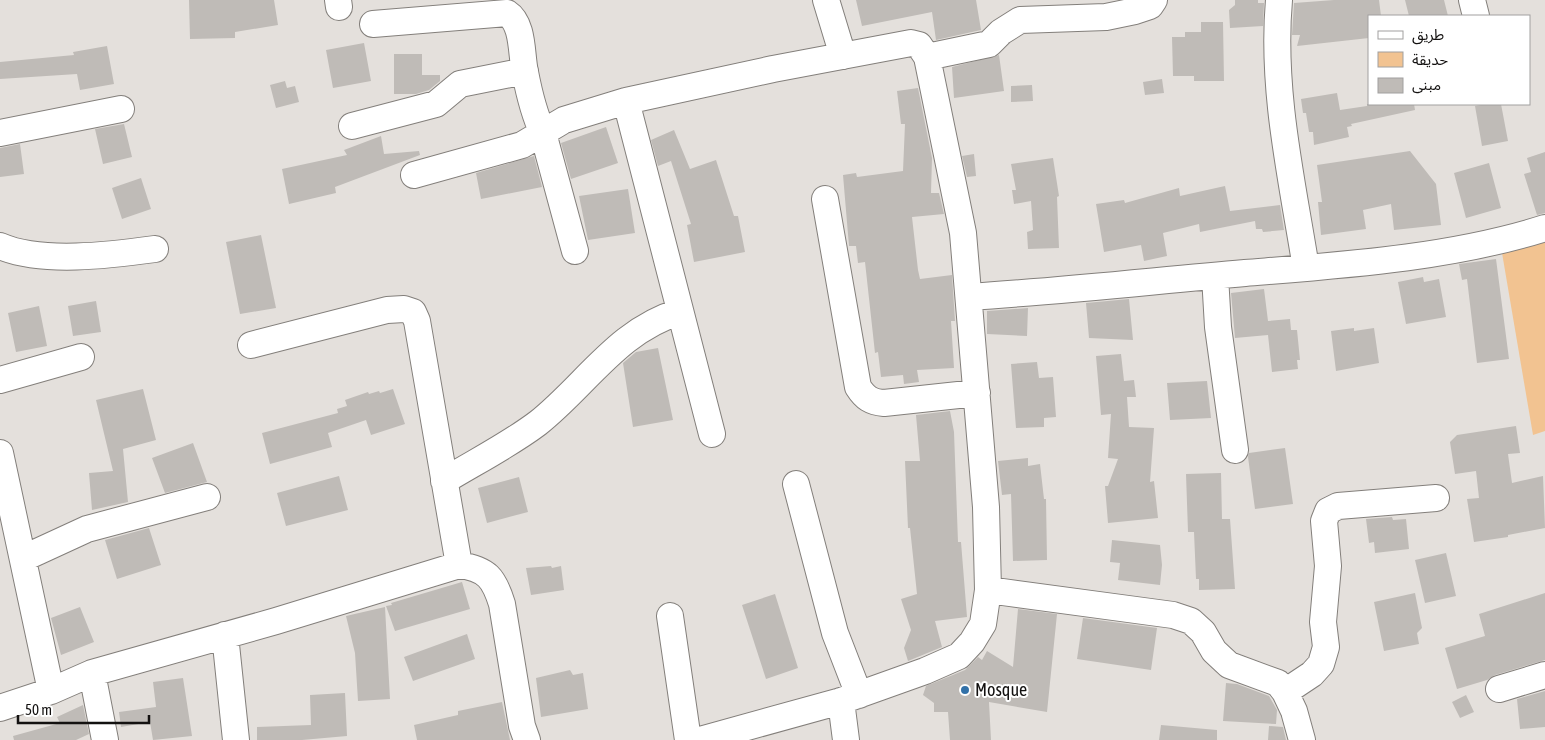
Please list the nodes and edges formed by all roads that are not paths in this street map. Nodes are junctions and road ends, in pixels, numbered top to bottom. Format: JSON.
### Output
{"nodes":[{"id":1,"x":826,"y":0,"type":"edge"},
{"id":2,"x":1154,"y":0,"type":"edge"},
{"id":3,"x":1279,"y":0,"type":"edge"},
{"id":4,"x":1472,"y":0,"type":"edge"},
{"id":5,"x":1476,"y":15,"type":"edge"},
{"id":6,"x":373,"y":24,"type":"dead end"},
{"id":7,"x":843,"y":56,"type":"junction"},
{"id":8,"x":926,"y":57,"type":"junction"},
{"id":9,"x":525,"y":71,"type":"junction"},
{"id":10,"x":626,"y":101,"type":"junction"},
{"id":11,"x":121,"y":109,"type":"dead end"},
{"id":12,"x":352,"y":126,"type":"dead end"},
{"id":13,"x":0,"y":133,"type":"edge"},
{"id":14,"x":543,"y":133,"type":"junction"},
{"id":15,"x":414,"y":175,"type":"dead end"},
{"id":16,"x":824,"y":199,"type":"dead end"},
{"id":17,"x":1545,"y":228,"type":"edge"},
{"id":18,"x":0,"y":246,"type":"edge"},
{"id":19,"x":155,"y":249,"type":"dead end"},
{"id":20,"x":575,"y":251,"type":"dead end"},
{"id":21,"x":1306,"y":268,"type":"junction"},
{"id":22,"x":1215,"y":276,"type":"junction"},
{"id":23,"x":969,"y":297,"type":"junction"},
{"id":24,"x":680,"y":312,"type":"junction"},
{"id":25,"x":251,"y":345,"type":"dead end"},
{"id":26,"x":81,"y":357,"type":"dead end"},
{"id":27,"x":0,"y":380,"type":"edge"},
{"id":28,"x":977,"y":393,"type":"junction"},
{"id":29,"x":712,"y":434,"type":"dead end"},
{"id":30,"x":1235,"y":450,"type":"dead end"},
{"id":31,"x":0,"y":453,"type":"edge"},
{"id":32,"x":444,"y":481,"type":"junction"},
{"id":33,"x":796,"y":484,"type":"dead end"},
{"id":34,"x":208,"y":497,"type":"dead end"},
{"id":35,"x":1436,"y":498,"type":"dead end"},
{"id":36,"x":24,"y":558,"type":"junction"},
{"id":37,"x":459,"y":565,"type":"junction"},
{"id":38,"x":988,"y":590,"type":"junction"},
{"id":39,"x":670,"y":616,"type":"dead end"},
{"id":40,"x":225,"y":635,"type":"junction"},
{"id":41,"x":92,"y":673,"type":"junction"},
{"id":42,"x":1545,"y":675,"type":"edge"},
{"id":43,"x":1499,"y":689,"type":"dead end"},
{"id":44,"x":51,"y":691,"type":"junction"},
{"id":45,"x":1285,"y":692,"type":"junction"},
{"id":46,"x":850,"y":698,"type":"junction"},
{"id":47,"x":0,"y":708,"type":"edge"},
{"id":48,"x":104,"y":740,"type":"edge"},
{"id":49,"x":236,"y":740,"type":"edge"},
{"id":50,"x":527,"y":740,"type":"edge"},
{"id":51,"x":688,"y":740,"type":"edge"},
{"id":52,"x":700,"y":740,"type":"edge"},
{"id":53,"x":846,"y":740,"type":"edge"},
{"id":54,"x":1302,"y":740,"type":"edge"}],
"edges":[{"from":1,"to":7,"type":"street"},
{"from":2,"to":8,"type":"street"},
{"from":3,"to":21,"type":"street"},
{"from":4,"to":5,"type":"street"},
{"from":6,"to":9,"type":"street"},
{"from":7,"to":8,"type":"street"},
{"from":7,"to":10,"type":"street"},
{"from":8,"to":23,"type":"street"},
{"from":9,"to":12,"type":"street"},
{"from":9,"to":14,"type":"street"},
{"from":10,"to":14,"type":"street"},
{"from":10,"to":24,"type":"street"},
{"from":11,"to":13,"type":"street"},
{"from":14,"to":15,"type":"street"},
{"from":14,"to":20,"type":"street"},
{"from":16,"to":28,"type":"street"},
{"from":17,"to":21,"type":"street"},
{"from":18,"to":19,"type":"street"},
{"from":21,"to":22,"type":"street"},
{"from":22,"to":23,"type":"street"},
{"from":22,"to":30,"type":"street"},
{"from":23,"to":28,"type":"street"},
{"from":24,"to":29,"type":"street"},
{"from":24,"to":32,"type":"street"},
{"from":25,"to":32,"type":"street"},
{"from":26,"to":27,"type":"street"},
{"from":28,"to":38,"type":"street"},
{"from":31,"to":36,"type":"street"},
{"from":32,"to":37,"type":"street"},
{"from":33,"to":46,"type":"street"},
{"from":34,"to":36,"type":"street"},
{"from":35,"to":45,"type":"street"},
{"from":36,"to":44,"type":"street"},
{"from":37,"to":40,"type":"street"},
{"from":37,"to":50,"type":"street"},
{"from":38,"to":45,"type":"street"},
{"from":38,"to":46,"type":"street"},
{"from":39,"to":51,"type":"street"},
{"from":40,"to":41,"type":"street"},
{"from":40,"to":49,"type":"street"},
{"from":41,"to":44,"type":"street"},
{"from":41,"to":48,"type":"street"},
{"from":42,"to":43,"type":"street"},
{"from":44,"to":47,"type":"street"},
{"from":45,"to":54,"type":"street"},
{"from":46,"to":52,"type":"street"},
{"from":46,"to":53,"type":"street"}]}
